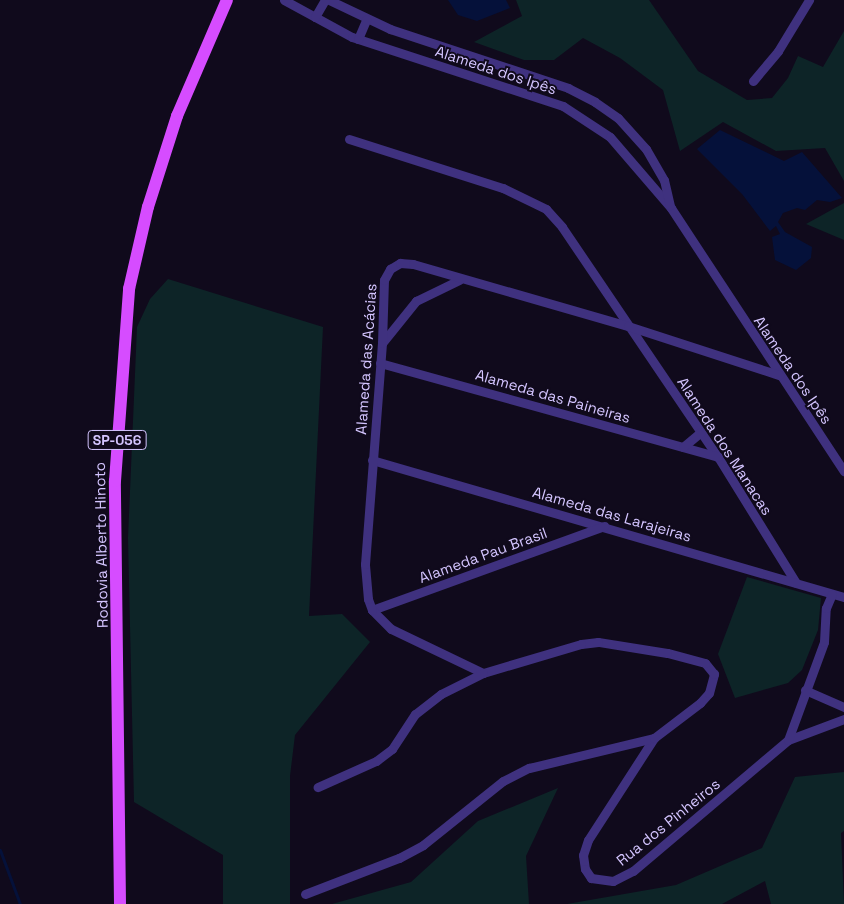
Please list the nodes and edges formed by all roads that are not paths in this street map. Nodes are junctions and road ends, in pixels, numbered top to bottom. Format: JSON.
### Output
{"nodes":[{"id":1,"x":226,"y":0,"type":"edge"},
{"id":2,"x":284,"y":0,"type":"edge"},
{"id":3,"x":324,"y":0,"type":"edge"},
{"id":4,"x":329,"y":0,"type":"edge"},
{"id":5,"x":809,"y":0,"type":"edge"},
{"id":6,"x":315,"y":17,"type":"junction"},
{"id":7,"x":366,"y":20,"type":"junction"},
{"id":8,"x":358,"y":39,"type":"junction"},
{"id":9,"x":753,"y":81,"type":"dead end"},
{"id":10,"x":349,"y":139,"type":"dead end"},
{"id":11,"x":671,"y":208,"type":"junction"},
{"id":12,"x":459,"y":280,"type":"junction"},
{"id":13,"x":628,"y":326,"type":"junction"},
{"id":14,"x":382,"y":342,"type":"junction"},
{"id":15,"x":380,"y":363,"type":"junction"},
{"id":16,"x":779,"y":375,"type":"junction"},
{"id":17,"x":701,"y":432,"type":"junction"},
{"id":18,"x":683,"y":447,"type":"junction"},
{"id":19,"x":718,"y":457,"type":"junction"},
{"id":20,"x":372,"y":460,"type":"junction"},
{"id":21,"x":844,"y":470,"type":"edge"},
{"id":22,"x":604,"y":526,"type":"junction"},
{"id":23,"x":796,"y":583,"type":"junction"},
{"id":24,"x":832,"y":594,"type":"junction"},
{"id":25,"x":844,"y":597,"type":"edge"},
{"id":26,"x":372,"y":610,"type":"junction"},
{"id":27,"x":483,"y":673,"type":"junction"},
{"id":28,"x":805,"y":690,"type":"junction"},
{"id":29,"x":844,"y":706,"type":"edge"},
{"id":30,"x":844,"y":719,"type":"edge"},
{"id":31,"x":654,"y":738,"type":"junction"},
{"id":32,"x":788,"y":740,"type":"junction"},
{"id":33,"x":318,"y":787,"type":"dead end"},
{"id":34,"x":305,"y":894,"type":"dead end"},
{"id":35,"x":121,"y":902,"type":"edge"}],
"edges":[{"from":1,"to":35,"type":"main road","name":"Rodovia Alberto Hinoto","number":"SP-056"},
{"from":2,"to":6,"type":"street","name":"Alameda dos Ipês"},
{"from":3,"to":6,"type":"street"},
{"from":4,"to":7,"type":"street","name":"Alameda dos Ipês"},
{"from":5,"to":9,"type":"street"},
{"from":6,"to":8,"type":"street","name":"Alameda dos Ipês"},
{"from":7,"to":8,"type":"street"},
{"from":7,"to":11,"type":"street","name":"Alameda dos Ipês"},
{"from":8,"to":11,"type":"street","name":"Alameda dos Ipês"},
{"from":10,"to":13,"type":"street","name":"Alameda dos Manacas"},
{"from":11,"to":16,"type":"street","name":"Alameda dos Ipês"},
{"from":12,"to":13,"type":"street","name":"Alameda das Acácias"},
{"from":12,"to":14,"type":"street"},
{"from":12,"to":14,"type":"street","name":"Alameda das Acácias"},
{"from":13,"to":16,"type":"street","name":"Alameda das Acácias"},
{"from":13,"to":17,"type":"street","name":"Alameda dos Manacas"},
{"from":14,"to":15,"type":"street","name":"Alameda das Acácias"},
{"from":15,"to":18,"type":"street","name":"Alameda das Paineiras"},
{"from":15,"to":20,"type":"street","name":"Alameda das Acácias"},
{"from":16,"to":21,"type":"street","name":"Alameda dos Ipês"},
{"from":17,"to":18,"type":"street"},
{"from":17,"to":19,"type":"street","name":"Alameda dos Manacas"},
{"from":18,"to":19,"type":"street","name":"Alameda das Paineiras"},
{"from":19,"to":23,"type":"street","name":"Alameda dos Manacas"},
{"from":20,"to":22,"type":"street","name":"Alameda das Larajeiras"},
{"from":20,"to":26,"type":"street","name":"Alameda das Acácias"},
{"from":22,"to":23,"type":"street","name":"Alameda das Larajeiras"},
{"from":22,"to":26,"type":"street","name":"Alameda Pau Brasil"},
{"from":23,"to":24,"type":"street","name":"Alameda das Larajeiras"},
{"from":24,"to":25,"type":"street","name":"Alameda das Larajeiras"},
{"from":24,"to":28,"type":"street"},
{"from":26,"to":27,"type":"street"},
{"from":27,"to":31,"type":"street"},
{"from":27,"to":33,"type":"street"},
{"from":28,"to":29,"type":"street"},
{"from":28,"to":32,"type":"street"},
{"from":30,"to":32,"type":"street","name":"Rua dos Pinheiros"},
{"from":31,"to":32,"type":"street","name":"Rua dos Pinheiros"},
{"from":31,"to":34,"type":"street"}]}
